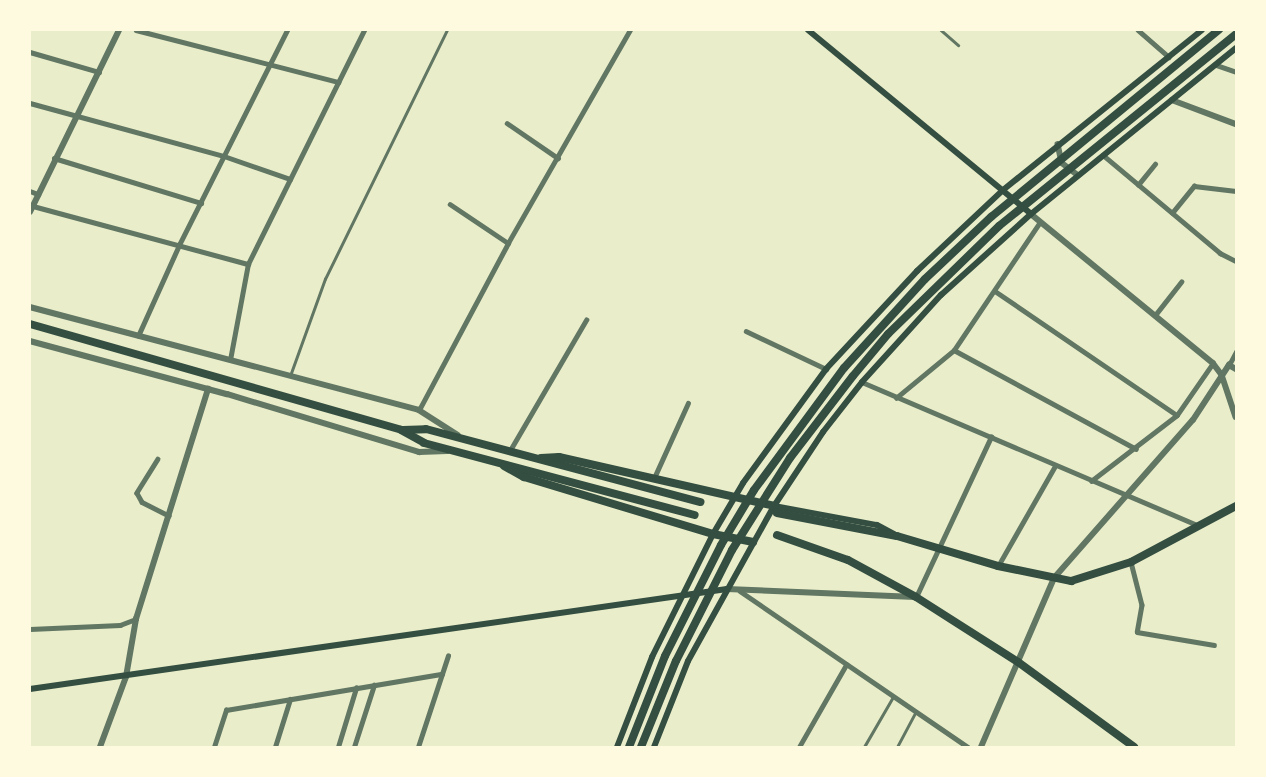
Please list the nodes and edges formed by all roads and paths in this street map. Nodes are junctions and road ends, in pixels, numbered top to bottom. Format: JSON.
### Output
{"nodes":[{"id":1,"x":119,"y":30,"type":"edge"},
{"id":2,"x":136,"y":30,"type":"edge"},
{"id":3,"x":287,"y":30,"type":"edge"},
{"id":4,"x":364,"y":30,"type":"edge"},
{"id":5,"x":447,"y":30,"type":"edge"},
{"id":6,"x":630,"y":30,"type":"edge"},
{"id":7,"x":808,"y":30,"type":"edge"},
{"id":8,"x":940,"y":30,"type":"edge"},
{"id":9,"x":1138,"y":30,"type":"edge"},
{"id":10,"x":1202,"y":30,"type":"edge"},
{"id":11,"x":1219,"y":30,"type":"edge"},
{"id":12,"x":1236,"y":34,"type":"edge"},
{"id":13,"x":958,"y":45,"type":"dead end"},
{"id":14,"x":1236,"y":48,"type":"edge"},
{"id":15,"x":30,"y":52,"type":"edge"},
{"id":16,"x":1169,"y":57,"type":"junction"},
{"id":17,"x":271,"y":64,"type":"junction"},
{"id":18,"x":1216,"y":65,"type":"junction"},
{"id":19,"x":99,"y":72,"type":"junction"},
{"id":20,"x":1236,"y":72,"type":"edge"},
{"id":21,"x":338,"y":82,"type":"junction"},
{"id":22,"x":1172,"y":100,"type":"junction"},
{"id":23,"x":30,"y":103,"type":"edge"},
{"id":24,"x":77,"y":116,"type":"junction"},
{"id":25,"x":507,"y":123,"type":"dead end"},
{"id":26,"x":1236,"y":124,"type":"edge"},
{"id":27,"x":1058,"y":144,"type":"junction"},
{"id":28,"x":1103,"y":155,"type":"junction"},
{"id":29,"x":224,"y":156,"type":"junction"},
{"id":30,"x":54,"y":158,"type":"junction"},
{"id":31,"x":558,"y":158,"type":"junction"},
{"id":32,"x":1155,"y":164,"type":"dead end"},
{"id":33,"x":1078,"y":175,"type":"junction"},
{"id":34,"x":290,"y":179,"type":"junction"},
{"id":35,"x":1138,"y":185,"type":"junction"},
{"id":36,"x":1003,"y":190,"type":"junction"},
{"id":37,"x":30,"y":191,"type":"edge"},
{"id":38,"x":1236,"y":191,"type":"edge"},
{"id":39,"x":38,"y":194,"type":"junction"},
{"id":40,"x":201,"y":203,"type":"junction"},
{"id":41,"x":450,"y":204,"type":"dead end"},
{"id":42,"x":33,"y":206,"type":"junction"},
{"id":43,"x":30,"y":212,"type":"edge"},
{"id":44,"x":1172,"y":213,"type":"junction"},
{"id":45,"x":1031,"y":214,"type":"junction"},
{"id":46,"x":1040,"y":222,"type":"junction"},
{"id":47,"x":508,"y":243,"type":"junction"},
{"id":48,"x":179,"y":245,"type":"junction"},
{"id":49,"x":1236,"y":261,"type":"edge"},
{"id":50,"x":248,"y":264,"type":"junction"},
{"id":51,"x":1181,"y":282,"type":"dead end"},
{"id":52,"x":995,"y":291,"type":"junction"},
{"id":53,"x":30,"y":307,"type":"edge"},
{"id":54,"x":1156,"y":314,"type":"junction"},
{"id":55,"x":586,"y":320,"type":"dead end"},
{"id":56,"x":30,"y":324,"type":"edge"},
{"id":57,"x":746,"y":331,"type":"dead end"},
{"id":58,"x":138,"y":336,"type":"junction"},
{"id":59,"x":30,"y":341,"type":"edge"},
{"id":60,"x":954,"y":350,"type":"junction"},
{"id":61,"x":1236,"y":352,"type":"edge"},
{"id":62,"x":230,"y":360,"type":"junction"},
{"id":63,"x":1213,"y":362,"type":"junction"},
{"id":64,"x":1228,"y":365,"type":"junction"},
{"id":65,"x":826,"y":369,"type":"junction"},
{"id":66,"x":1236,"y":369,"type":"edge"},
{"id":67,"x":1222,"y":375,"type":"junction"},
{"id":68,"x":290,"y":376,"type":"junction"},
{"id":69,"x":862,"y":382,"type":"junction"},
{"id":70,"x":208,"y":389,"type":"junction"},
{"id":71,"x":896,"y":398,"type":"junction"},
{"id":72,"x":688,"y":403,"type":"dead end"},
{"id":73,"x":418,"y":410,"type":"junction"},
{"id":74,"x":1177,"y":415,"type":"junction"},
{"id":75,"x":1236,"y":417,"type":"edge"},
{"id":76,"x":401,"y":430,"type":"junction"},
{"id":77,"x":991,"y":438,"type":"junction"},
{"id":78,"x":466,"y":441,"type":"junction"},
{"id":79,"x":1136,"y":449,"type":"junction"},
{"id":80,"x":455,"y":451,"type":"junction"},
{"id":81,"x":509,"y":452,"type":"junction"},
{"id":82,"x":533,"y":458,"type":"junction"},
{"id":83,"x":158,"y":459,"type":"dead end"},
{"id":84,"x":492,"y":459,"type":"junction"},
{"id":85,"x":1056,"y":466,"type":"junction"},
{"id":86,"x":654,"y":478,"type":"junction"},
{"id":87,"x":1092,"y":481,"type":"junction"},
{"id":88,"x":735,"y":496,"type":"junction"},
{"id":89,"x":1126,"y":496,"type":"junction"},
{"id":90,"x":700,"y":502,"type":"dead end"},
{"id":91,"x":1236,"y":506,"type":"edge"},
{"id":92,"x":775,"y":510,"type":"junction"},
{"id":93,"x":695,"y":515,"type":"dead end"},
{"id":94,"x":171,"y":516,"type":"junction"},
{"id":95,"x":1197,"y":525,"type":"junction"},
{"id":96,"x":713,"y":534,"type":"junction"},
{"id":97,"x":777,"y":535,"type":"dead end"},
{"id":98,"x":753,"y":542,"type":"junction"},
{"id":99,"x":940,"y":548,"type":"junction"},
{"id":100,"x":1131,"y":562,"type":"junction"},
{"id":101,"x":998,"y":566,"type":"junction"},
{"id":102,"x":1054,"y":578,"type":"junction"},
{"id":103,"x":727,"y":590,"type":"junction"},
{"id":104,"x":740,"y":591,"type":"junction"},
{"id":105,"x":680,"y":596,"type":"junction"},
{"id":106,"x":916,"y":597,"type":"junction"},
{"id":107,"x":136,"y":619,"type":"junction"},
{"id":108,"x":30,"y":629,"type":"edge"},
{"id":109,"x":1214,"y":645,"type":"dead end"},
{"id":110,"x":448,"y":656,"type":"dead end"},
{"id":111,"x":1018,"y":662,"type":"junction"},
{"id":112,"x":846,"y":665,"type":"junction"},
{"id":113,"x":442,"y":674,"type":"junction"},
{"id":114,"x":126,"y":677,"type":"junction"},
{"id":115,"x":374,"y":685,"type":"junction"},
{"id":116,"x":356,"y":688,"type":"junction"},
{"id":117,"x":30,"y":690,"type":"edge"},
{"id":118,"x":894,"y":697,"type":"junction"},
{"id":119,"x":290,"y":699,"type":"junction"},
{"id":120,"x":916,"y":712,"type":"junction"},
{"id":121,"x":630,"y":743,"type":"edge"},
{"id":122,"x":642,"y":746,"type":"edge"},
{"id":123,"x":100,"y":747,"type":"edge"},
{"id":124,"x":214,"y":747,"type":"edge"},
{"id":125,"x":275,"y":747,"type":"edge"},
{"id":126,"x":338,"y":747,"type":"edge"},
{"id":127,"x":354,"y":747,"type":"edge"},
{"id":128,"x":418,"y":747,"type":"edge"},
{"id":129,"x":618,"y":747,"type":"edge"},
{"id":130,"x":654,"y":747,"type":"edge"},
{"id":131,"x":799,"y":747,"type":"edge"},
{"id":132,"x":864,"y":747,"type":"edge"},
{"id":133,"x":897,"y":747,"type":"edge"},
{"id":134,"x":968,"y":747,"type":"edge"},
{"id":135,"x":982,"y":747,"type":"edge"},
{"id":136,"x":1134,"y":747,"type":"edge"}],
"edges":[{"from":1,"to":19,"type":"street"},
{"from":2,"to":17,"type":"street"},
{"from":3,"to":17,"type":"street"},
{"from":4,"to":21,"type":"street"},
{"from":5,"to":68,"type":"lane"},
{"from":6,"to":31,"type":"street"},
{"from":7,"to":36,"type":"main road"},
{"from":8,"to":13,"type":"lane"},
{"from":9,"to":16,"type":"street"},
{"from":10,"to":16,"type":"main road"},
{"from":11,"to":121,"type":"main road"},
{"from":12,"to":122,"type":"main road"},
{"from":14,"to":18,"type":"main road"},
{"from":15,"to":19,"type":"street"},
{"from":16,"to":27,"type":"main road"},
{"from":17,"to":21,"type":"street"},
{"from":17,"to":29,"type":"street"},
{"from":18,"to":20,"type":"street"},
{"from":18,"to":22,"type":"main road"},
{"from":19,"to":24,"type":"street"},
{"from":21,"to":34,"type":"street"},
{"from":22,"to":26,"type":"street"},
{"from":22,"to":28,"type":"main road"},
{"from":23,"to":24,"type":"street"},
{"from":24,"to":29,"type":"street"},
{"from":24,"to":30,"type":"street"},
{"from":25,"to":31,"type":"street"},
{"from":27,"to":33,"type":"street"},
{"from":27,"to":36,"type":"main road"},
{"from":28,"to":33,"type":"main road"},
{"from":28,"to":35,"type":"street"},
{"from":29,"to":34,"type":"street"},
{"from":29,"to":40,"type":"street"},
{"from":30,"to":39,"type":"street"},
{"from":30,"to":40,"type":"street"},
{"from":31,"to":47,"type":"street"},
{"from":32,"to":35,"type":"street"},
{"from":33,"to":45,"type":"main road"},
{"from":34,"to":50,"type":"street"},
{"from":35,"to":44,"type":"street"},
{"from":36,"to":45,"type":"main road"},
{"from":36,"to":65,"type":"main road"},
{"from":37,"to":39,"type":"street"},
{"from":38,"to":44,"type":"street"},
{"from":39,"to":42,"type":"street"},
{"from":40,"to":48,"type":"street"},
{"from":41,"to":47,"type":"street"},
{"from":42,"to":43,"type":"street"},
{"from":42,"to":48,"type":"street"},
{"from":44,"to":49,"type":"street"},
{"from":45,"to":46,"type":"street"},
{"from":45,"to":69,"type":"main road"},
{"from":46,"to":52,"type":"street"},
{"from":46,"to":54,"type":"street"},
{"from":47,"to":73,"type":"street"},
{"from":48,"to":50,"type":"street"},
{"from":48,"to":58,"type":"street"},
{"from":50,"to":62,"type":"street"},
{"from":51,"to":54,"type":"street"},
{"from":52,"to":60,"type":"street"},
{"from":52,"to":74,"type":"street"},
{"from":53,"to":58,"type":"street"},
{"from":54,"to":63,"type":"street"},
{"from":55,"to":81,"type":"street"},
{"from":56,"to":76,"type":"main road"},
{"from":57,"to":65,"type":"street"},
{"from":58,"to":62,"type":"street"},
{"from":59,"to":70,"type":"street"},
{"from":60,"to":71,"type":"street"},
{"from":60,"to":79,"type":"street"},
{"from":61,"to":64,"type":"street"},
{"from":62,"to":68,"type":"street"},
{"from":63,"to":67,"type":"street"},
{"from":63,"to":74,"type":"street"},
{"from":64,"to":66,"type":"street"},
{"from":64,"to":67,"type":"street"},
{"from":65,"to":88,"type":"main road"},
{"from":67,"to":75,"type":"street"},
{"from":67,"to":89,"type":"street"},
{"from":68,"to":73,"type":"street"},
{"from":69,"to":71,"type":"street"},
{"from":69,"to":92,"type":"main road"},
{"from":70,"to":80,"type":"street"},
{"from":70,"to":94,"type":"street"},
{"from":71,"to":77,"type":"street"},
{"from":72,"to":86,"type":"street"},
{"from":73,"to":78,"type":"street"},
{"from":74,"to":79,"type":"street"},
{"from":76,"to":78,"type":"main road"},
{"from":76,"to":80,"type":"main road"},
{"from":77,"to":85,"type":"street"},
{"from":77,"to":99,"type":"street"},
{"from":78,"to":81,"type":"main road"},
{"from":79,"to":87,"type":"street"},
{"from":80,"to":84,"type":"main road"},
{"from":81,"to":82,"type":"main road"},
{"from":82,"to":86,"type":"main road"},
{"from":82,"to":90,"type":"main road"},
{"from":83,"to":94,"type":"street"},
{"from":84,"to":93,"type":"main road"},
{"from":84,"to":96,"type":"main road"},
{"from":85,"to":87,"type":"street"},
{"from":85,"to":101,"type":"street"},
{"from":86,"to":88,"type":"main road"},
{"from":87,"to":89,"type":"street"},
{"from":88,"to":92,"type":"main road"},
{"from":88,"to":96,"type":"main road"},
{"from":89,"to":95,"type":"street"},
{"from":89,"to":102,"type":"street"},
{"from":91,"to":95,"type":"main road"},
{"from":92,"to":98,"type":"main road"},
{"from":92,"to":99,"type":"main road"},
{"from":94,"to":107,"type":"street"},
{"from":95,"to":100,"type":"main road"},
{"from":96,"to":98,"type":"main road"},
{"from":96,"to":105,"type":"main road"},
{"from":97,"to":106,"type":"main road"},
{"from":98,"to":103,"type":"main road"},
{"from":99,"to":101,"type":"main road"},
{"from":99,"to":106,"type":"street"},
{"from":100,"to":102,"type":"main road"},
{"from":100,"to":109,"type":"street"},
{"from":101,"to":102,"type":"main road"},
{"from":102,"to":111,"type":"street"},
{"from":103,"to":104,"type":"street"},
{"from":103,"to":105,"type":"main road"},
{"from":103,"to":130,"type":"main road"},
{"from":104,"to":106,"type":"street"},
{"from":104,"to":112,"type":"street"},
{"from":105,"to":114,"type":"main road"},
{"from":105,"to":129,"type":"main road"},
{"from":106,"to":111,"type":"main road"},
{"from":107,"to":108,"type":"street"},
{"from":107,"to":114,"type":"street"},
{"from":110,"to":113,"type":"street"},
{"from":111,"to":135,"type":"street"},
{"from":111,"to":136,"type":"main road"},
{"from":112,"to":118,"type":"street"},
{"from":112,"to":131,"type":"street"},
{"from":113,"to":115,"type":"street"},
{"from":113,"to":128,"type":"street"},
{"from":114,"to":117,"type":"main road"},
{"from":114,"to":123,"type":"street"},
{"from":115,"to":116,"type":"street"},
{"from":115,"to":127,"type":"street"},
{"from":116,"to":119,"type":"street"},
{"from":116,"to":126,"type":"street"},
{"from":118,"to":120,"type":"street"},
{"from":118,"to":132,"type":"lane"},
{"from":119,"to":124,"type":"street"},
{"from":119,"to":125,"type":"street"},
{"from":120,"to":133,"type":"lane"},
{"from":120,"to":134,"type":"street"}]}
